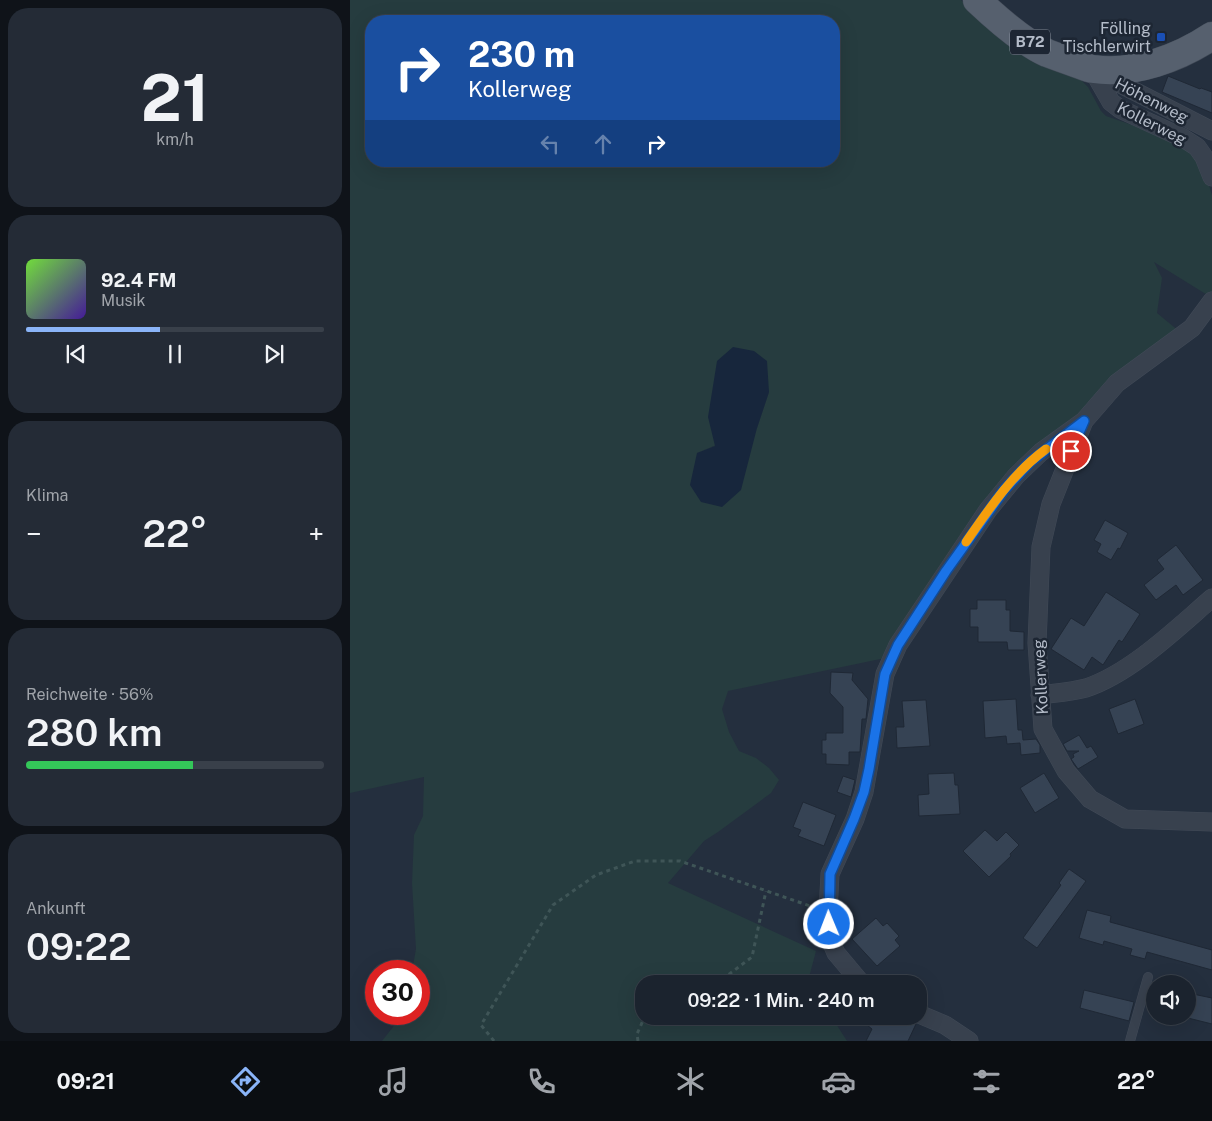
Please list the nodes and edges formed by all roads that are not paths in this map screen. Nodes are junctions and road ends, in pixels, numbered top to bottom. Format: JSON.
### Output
{"nodes":[{"id":1,"x":977,"y":0,"type":"edge"},
{"id":2,"x":1212,"y":36,"type":"edge"},
{"id":3,"x":1092,"y":69,"type":"junction"},
{"id":4,"x":1212,"y":131,"type":"edge"},
{"id":5,"x":1212,"y":176,"type":"edge"},
{"id":6,"x":1212,"y":301,"type":"edge"},
{"id":7,"x":1084,"y":421,"type":"junction"},
{"id":8,"x":1212,"y":598,"type":"edge"},
{"id":9,"x":1040,"y":695,"type":"junction"},
{"id":10,"x":1212,"y":822,"type":"edge"},
{"id":11,"x":854,"y":975,"type":"edge"},
{"id":12,"x":1146,"y":984,"type":"edge"},
{"id":13,"x":927,"y":1017,"type":"edge"},
{"id":14,"x":969,"y":1041,"type":"edge"},
{"id":15,"x":1130,"y":1041,"type":"edge"}],
"edges":[{"from":1,"to":3,"type":"main road","number":"B72"},
{"from":2,"to":3,"type":"main road","number":"B72"},
{"from":3,"to":4,"type":"street","name":"Höhenweg"},
{"from":3,"to":5,"type":"street","name":"Kollerweg"},
{"from":6,"to":7,"type":"street","name":"Kollerweg"},
{"from":7,"to":9,"type":"street","name":"Kollerweg"},
{"from":7,"to":11,"type":"street","name":"Kollerweg"},
{"from":8,"to":9,"type":"street"},
{"from":9,"to":10,"type":"street","name":"Kollerweg"},
{"from":12,"to":15,"type":"lane"},
{"from":13,"to":14,"type":"street"}]}
